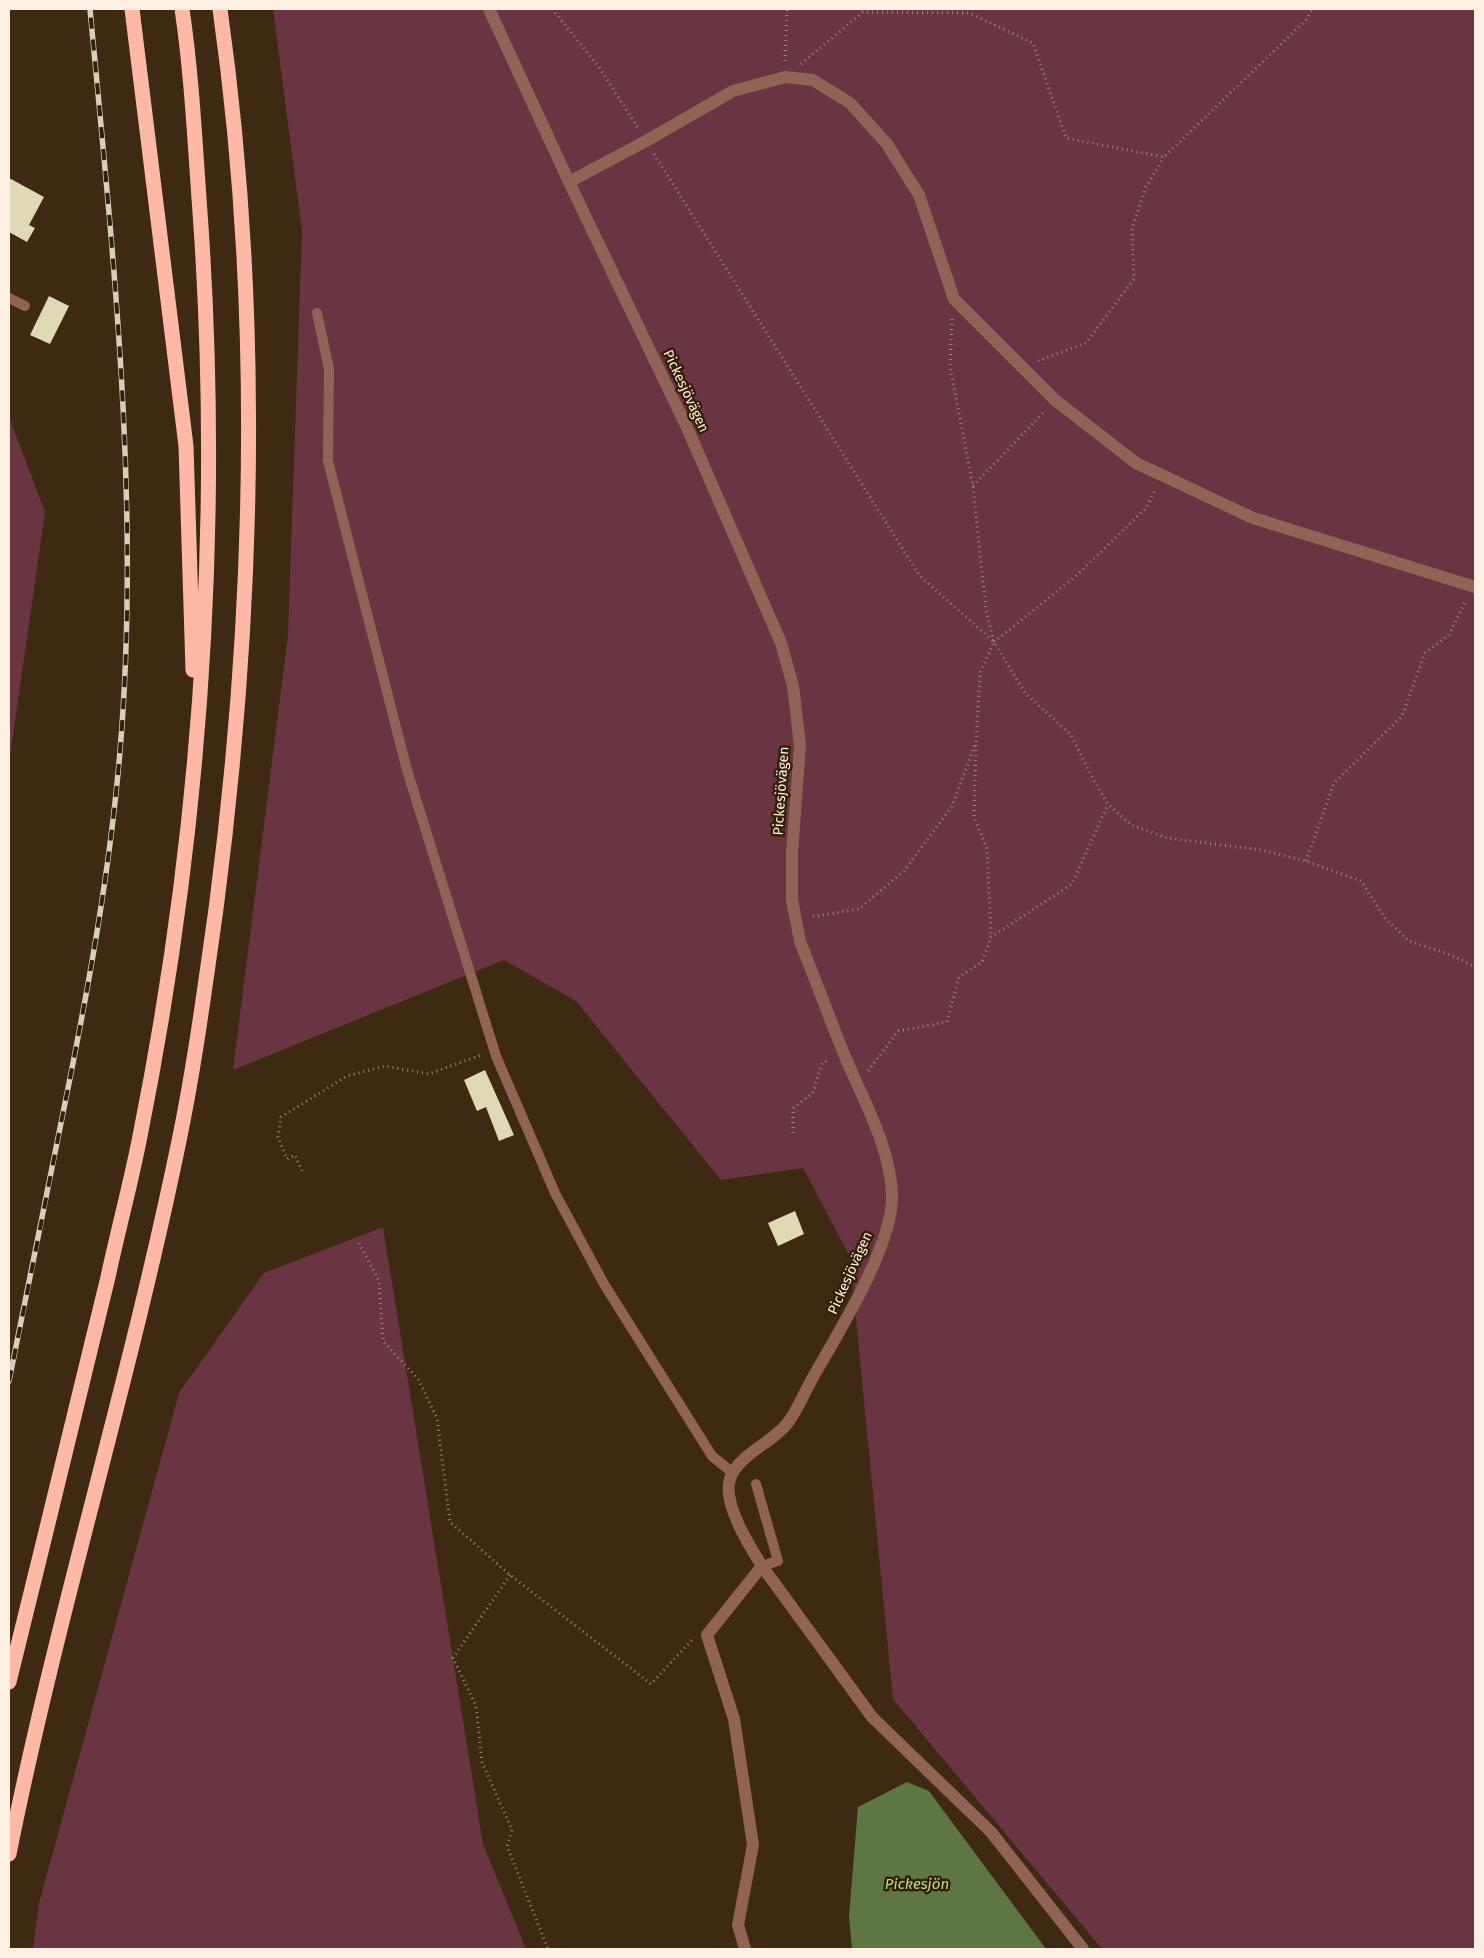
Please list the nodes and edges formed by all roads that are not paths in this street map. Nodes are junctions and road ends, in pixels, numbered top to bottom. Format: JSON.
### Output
{"nodes":[{"id":1,"x":132,"y":9,"type":"edge"},
{"id":2,"x":182,"y":9,"type":"edge"},
{"id":3,"x":220,"y":9,"type":"edge"},
{"id":4,"x":490,"y":9,"type":"edge"},
{"id":5,"x":569,"y":182,"type":"junction"},
{"id":6,"x":9,"y":298,"type":"edge"},
{"id":7,"x":25,"y":306,"type":"dead end"},
{"id":8,"x":317,"y":313,"type":"dead end"},
{"id":9,"x":1474,"y":587,"type":"edge"},
{"id":10,"x":195,"y":756,"type":"junction"},
{"id":11,"x":733,"y":1473,"type":"junction"},
{"id":12,"x":756,"y":1484,"type":"dead end"},
{"id":13,"x":762,"y":1566,"type":"junction"},
{"id":14,"x":9,"y":1682,"type":"edge"},
{"id":15,"x":9,"y":1854,"type":"edge"},
{"id":16,"x":745,"y":1949,"type":"edge"},
{"id":17,"x":1083,"y":1949,"type":"edge"}],
"edges":[{"from":1,"to":10,"type":"highway"},
{"from":2,"to":10,"type":"highway"},
{"from":3,"to":15,"type":"highway"},
{"from":4,"to":5,"type":"street","name":"Pickesjövägen"},
{"from":5,"to":9,"type":"street"},
{"from":5,"to":11,"type":"street","name":"Pickesjövägen"},
{"from":6,"to":7,"type":"lane"},
{"from":8,"to":11,"type":"lane"},
{"from":10,"to":14,"type":"highway"},
{"from":11,"to":13,"type":"street"},
{"from":12,"to":13,"type":"lane"},
{"from":13,"to":16,"type":"street"},
{"from":13,"to":17,"type":"street"}]}
